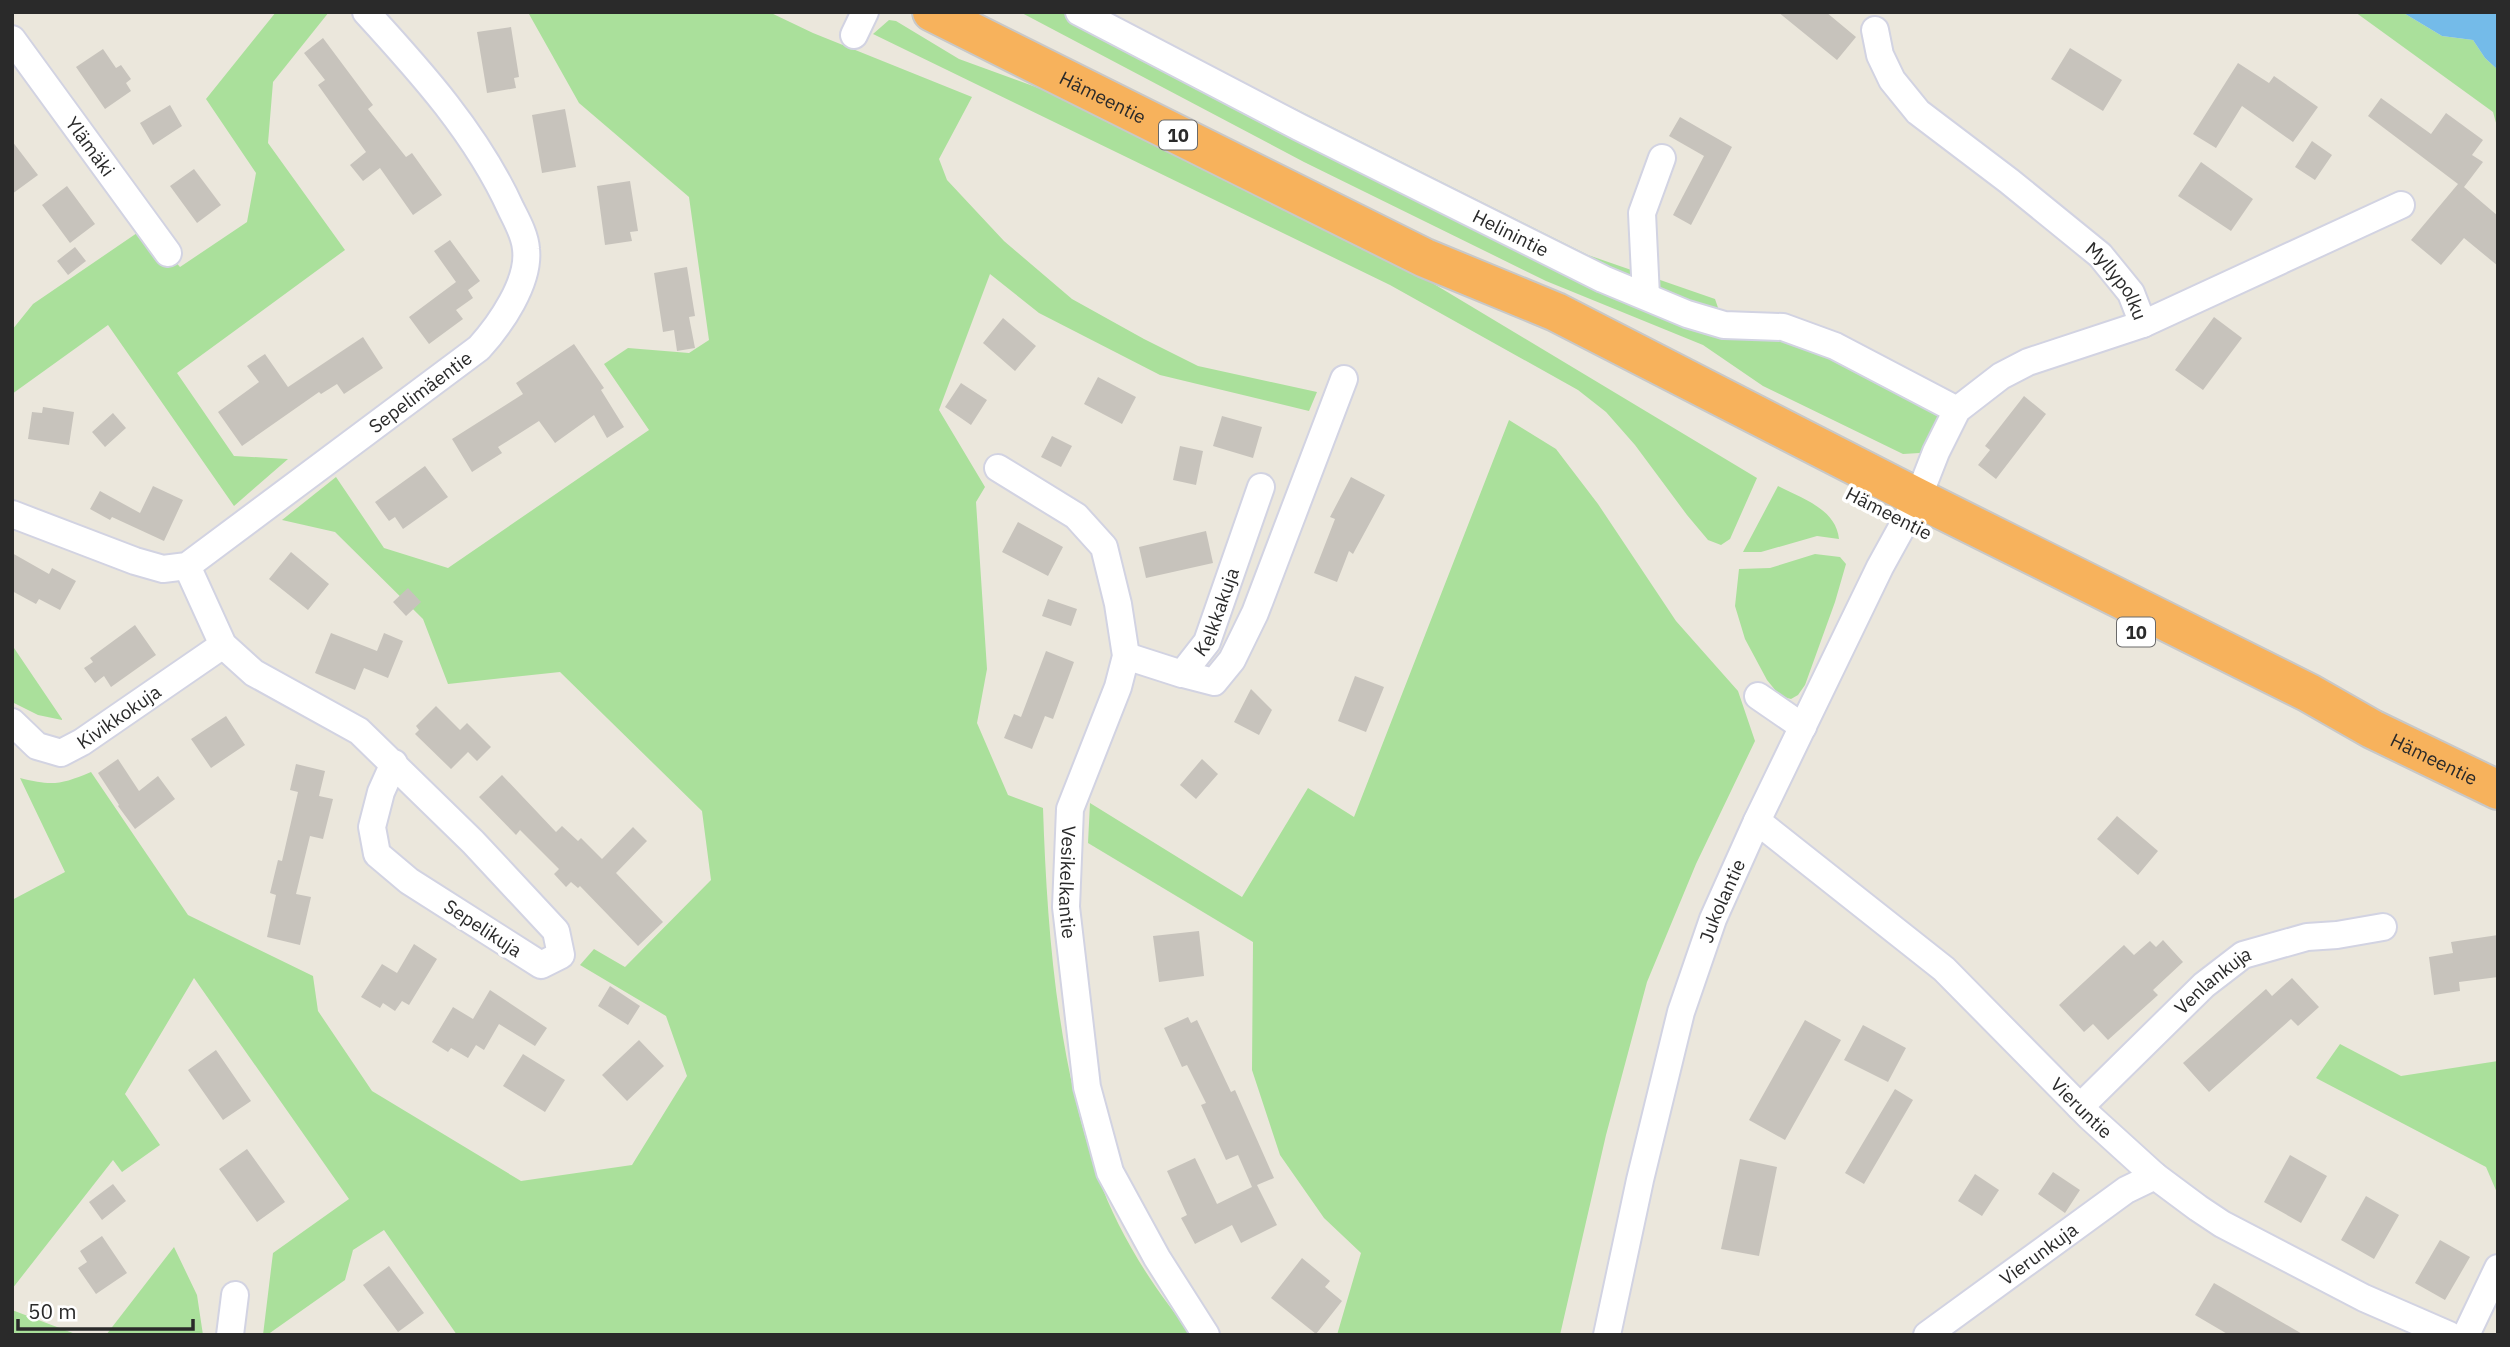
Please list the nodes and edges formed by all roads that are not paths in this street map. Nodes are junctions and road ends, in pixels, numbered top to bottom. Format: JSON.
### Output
{"nodes":[{"id":1,"x":366,"y":12,"type":"edge"},
{"id":2,"x":932,"y":12,"type":"edge"},
{"id":3,"x":1079,"y":12,"type":"edge"},
{"id":4,"x":1875,"y":30,"type":"dead end"},
{"id":5,"x":12,"y":39,"type":"edge"},
{"id":6,"x":1662,"y":158,"type":"dead end"},
{"id":7,"x":2401,"y":205,"type":"dead end"},
{"id":8,"x":169,"y":253,"type":"dead end"},
{"id":9,"x":1646,"y":296,"type":"junction"},
{"id":10,"x":2143,"y":324,"type":"junction"},
{"id":11,"x":1344,"y":379,"type":"dead end"},
{"id":12,"x":1957,"y":410,"type":"junction"},
{"id":13,"x":998,"y":468,"type":"dead end"},
{"id":14,"x":1261,"y":487,"type":"dead end"},
{"id":15,"x":1912,"y":510,"type":"junction"},
{"id":16,"x":12,"y":514,"type":"edge"},
{"id":17,"x":187,"y":566,"type":"junction"},
{"id":18,"x":223,"y":645,"type":"junction"},
{"id":19,"x":1126,"y":656,"type":"junction"},
{"id":20,"x":1184,"y":674,"type":"junction"},
{"id":21,"x":1758,"y":696,"type":"dead end"},
{"id":22,"x":12,"y":722,"type":"edge"},
{"id":23,"x":1803,"y":727,"type":"junction"},
{"id":24,"x":394,"y":763,"type":"junction"},
{"id":25,"x":2498,"y":790,"type":"edge"},
{"id":26,"x":1757,"y":821,"type":"junction"},
{"id":27,"x":2383,"y":927,"type":"dead end"},
{"id":28,"x":2080,"y":1107,"type":"junction"},
{"id":29,"x":2155,"y":1176,"type":"junction"},
{"id":30,"x":2498,"y":1268,"type":"edge"},
{"id":31,"x":235,"y":1295,"type":"dead end"},
{"id":32,"x":230,"y":1335,"type":"edge"},
{"id":33,"x":1206,"y":1335,"type":"edge"},
{"id":34,"x":1607,"y":1335,"type":"edge"},
{"id":35,"x":1927,"y":1335,"type":"edge"},
{"id":36,"x":2449,"y":1335,"type":"edge"},
{"id":37,"x":2466,"y":1335,"type":"edge"}],
"edges":[{"from":1,"to":17,"type":"street","name":"Sepelimäentie"},
{"from":2,"to":15,"type":"highway","name":"Hämeentie","number":"10"},
{"from":3,"to":9,"type":"street","name":"Helinintie"},
{"from":4,"to":10,"type":"street","name":"Myllypolku"},
{"from":5,"to":8,"type":"street","name":"Ylämäki"},
{"from":6,"to":9,"type":"street"},
{"from":7,"to":10,"type":"street"},
{"from":9,"to":12,"type":"street","name":"Helinintie"},
{"from":10,"to":12,"type":"street","name":"Myllypolku"},
{"from":11,"to":20,"type":"street"},
{"from":12,"to":15,"type":"street","name":"Myllypolku"},
{"from":13,"to":19,"type":"street","name":"Vesikelkantie"},
{"from":14,"to":20,"type":"street","name":"Kelkkakuja"},
{"from":15,"to":23,"type":"street","name":"Jukolantie"},
{"from":15,"to":25,"type":"highway","name":"Hämeentie","number":"10"},
{"from":16,"to":17,"type":"street"},
{"from":17,"to":18,"type":"street","name":"Sepelikuja"},
{"from":18,"to":22,"type":"street","name":"Kivikkokuja"},
{"from":18,"to":24,"type":"street","name":"Sepelikuja"},
{"from":19,"to":20,"type":"street","name":"Kelkkakuja"},
{"from":19,"to":33,"type":"street","name":"Vesikelkantie"},
{"from":21,"to":23,"type":"street"},
{"from":23,"to":26,"type":"street","name":"Jukolantie"},
{"from":24,"to":24,"type":"street","name":"Sepelikuja"},
{"from":26,"to":28,"type":"street","name":"Vieruntie"},
{"from":26,"to":34,"type":"street","name":"Jukolantie"},
{"from":27,"to":28,"type":"street","name":"Venlankuja"},
{"from":28,"to":29,"type":"street","name":"Vieruntie"},
{"from":29,"to":35,"type":"street","name":"Vierunkuja"},
{"from":29,"to":36,"type":"street","name":"Vieruntie"},
{"from":30,"to":37,"type":"street"},
{"from":31,"to":32,"type":"street"}]}
